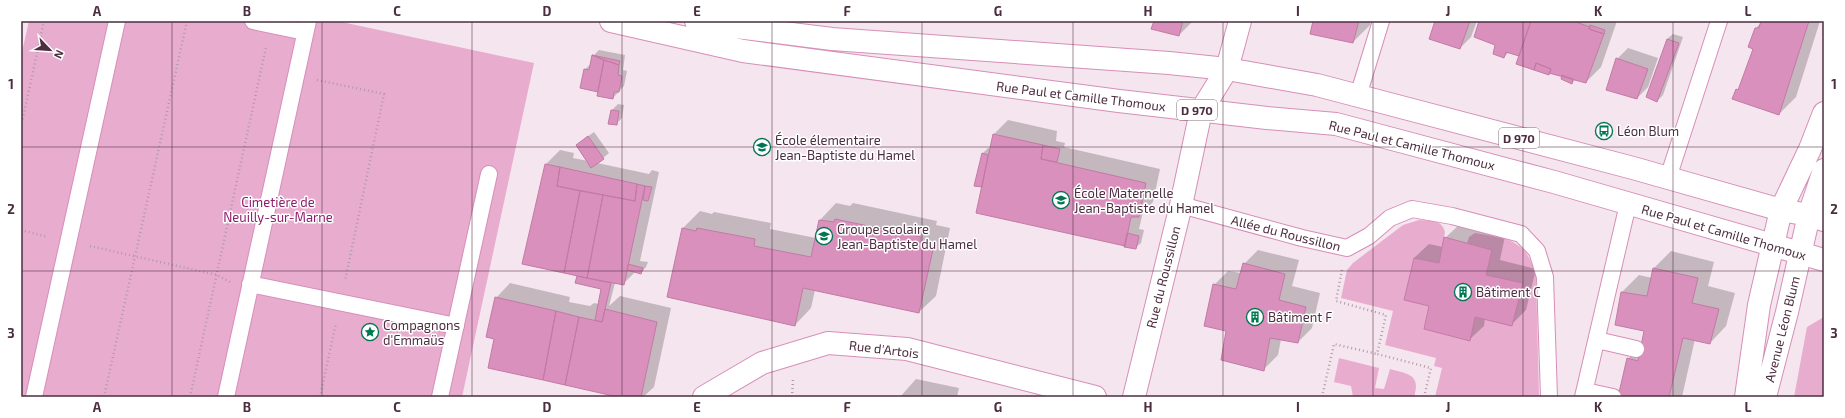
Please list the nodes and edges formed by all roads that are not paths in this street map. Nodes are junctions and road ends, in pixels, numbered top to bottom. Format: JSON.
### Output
{"nodes":[{"id":1,"x":117,"y":21,"type":"edge"},
{"id":2,"x":253,"y":21,"type":"edge"},
{"id":3,"x":611,"y":21,"type":"edge"},
{"id":4,"x":696,"y":21,"type":"edge"},
{"id":5,"x":1240,"y":21,"type":"edge"},
{"id":6,"x":1381,"y":21,"type":"edge"},
{"id":7,"x":1719,"y":21,"type":"edge"},
{"id":8,"x":307,"y":27,"type":"edge"},
{"id":9,"x":1227,"y":68,"type":"junction"},
{"id":10,"x":1358,"y":96,"type":"junction"},
{"id":11,"x":1201,"y":111,"type":"junction"},
{"id":12,"x":1824,"y":113,"type":"edge"},
{"id":13,"x":1824,"y":170,"type":"edge"},
{"id":14,"x":489,"y":174,"type":"dead end"},
{"id":15,"x":1668,"y":178,"type":"junction"},
{"id":16,"x":1628,"y":204,"type":"junction"},
{"id":17,"x":1181,"y":205,"type":"junction"},
{"id":18,"x":1781,"y":210,"type":"junction"},
{"id":19,"x":1817,"y":217,"type":"edge"},
{"id":20,"x":1772,"y":246,"type":"junction"},
{"id":21,"x":1800,"y":254,"type":"junction"},
{"id":22,"x":1824,"y":260,"type":"edge"},
{"id":23,"x":250,"y":284,"type":"junction"},
{"id":24,"x":456,"y":326,"type":"junction"},
{"id":25,"x":1597,"y":340,"type":"junction"},
{"id":26,"x":1636,"y":349,"type":"dead end"},
{"id":27,"x":1584,"y":394,"type":"edge"},
{"id":28,"x":34,"y":397,"type":"edge"},
{"id":29,"x":226,"y":397,"type":"edge"},
{"id":30,"x":440,"y":397,"type":"edge"},
{"id":31,"x":704,"y":397,"type":"edge"},
{"id":32,"x":1095,"y":397,"type":"edge"},
{"id":33,"x":1134,"y":397,"type":"edge"},
{"id":34,"x":1549,"y":397,"type":"edge"},
{"id":35,"x":1613,"y":397,"type":"edge"},
{"id":36,"x":1746,"y":397,"type":"edge"},
{"id":37,"x":1765,"y":397,"type":"edge"}],
"edges":[{"from":1,"to":28,"type":"lane"},
{"from":2,"to":8,"type":"lane"},
{"from":3,"to":11,"type":"main road","name":"Rue Paul et Camille Thomoux","number":"D 970"},
{"from":4,"to":9,"type":"main road","number":"D 970"},
{"from":5,"to":9,"type":"main road","name":"Rue du Roussillon"},
{"from":6,"to":10,"type":"lane"},
{"from":7,"to":15,"type":"lane"},
{"from":8,"to":23,"type":"lane"},
{"from":9,"to":10,"type":"main road","number":"D 970"},
{"from":9,"to":11,"type":"main road","name":"Rue du Roussillon"},
{"from":10,"to":15,"type":"main road","number":"D 970"},
{"from":11,"to":16,"type":"main road","name":"Rue Paul et Camille Thomoux","number":"D 970"},
{"from":11,"to":17,"type":"main road","name":"Rue du Roussillon"},
{"from":12,"to":18,"type":"main road","name":"Avenue Léon Blum"},
{"from":13,"to":19,"type":"main road","name":"Avenue Léon Blum"},
{"from":14,"to":24,"type":"lane"},
{"from":15,"to":18,"type":"main road","number":"D 970"},
{"from":16,"to":20,"type":"main road","name":"Rue Paul et Camille Thomoux","number":"D 970"},
{"from":16,"to":25,"type":"lane"},
{"from":17,"to":33,"type":"main road","name":"Rue du Roussillon"},
{"from":17,"to":34,"type":"lane","name":"Allée du Roussillon"},
{"from":18,"to":19,"type":"main road","number":"D 970"},
{"from":18,"to":20,"type":"main road","name":"Avenue Léon Blum"},
{"from":19,"to":21,"type":"main road","name":"Avenue Léon Blum"},
{"from":20,"to":21,"type":"main road","name":"Rue Paul et Camille Thomoux","number":"D 970"},
{"from":20,"to":36,"type":"main road","name":"Avenue Léon Blum"},
{"from":21,"to":22,"type":"main road","name":"Rue Paul et Camille Thomoux","number":"D 970"},
{"from":21,"to":37,"type":"main road","name":"Avenue Léon Blum"},
{"from":23,"to":24,"type":"lane"},
{"from":23,"to":29,"type":"lane"},
{"from":24,"to":30,"type":"lane"},
{"from":25,"to":26,"type":"lane"},
{"from":25,"to":27,"type":"lane"},
{"from":27,"to":35,"type":"lane"},
{"from":31,"to":32,"type":"main road","name":"Rue d'Artois"}]}
